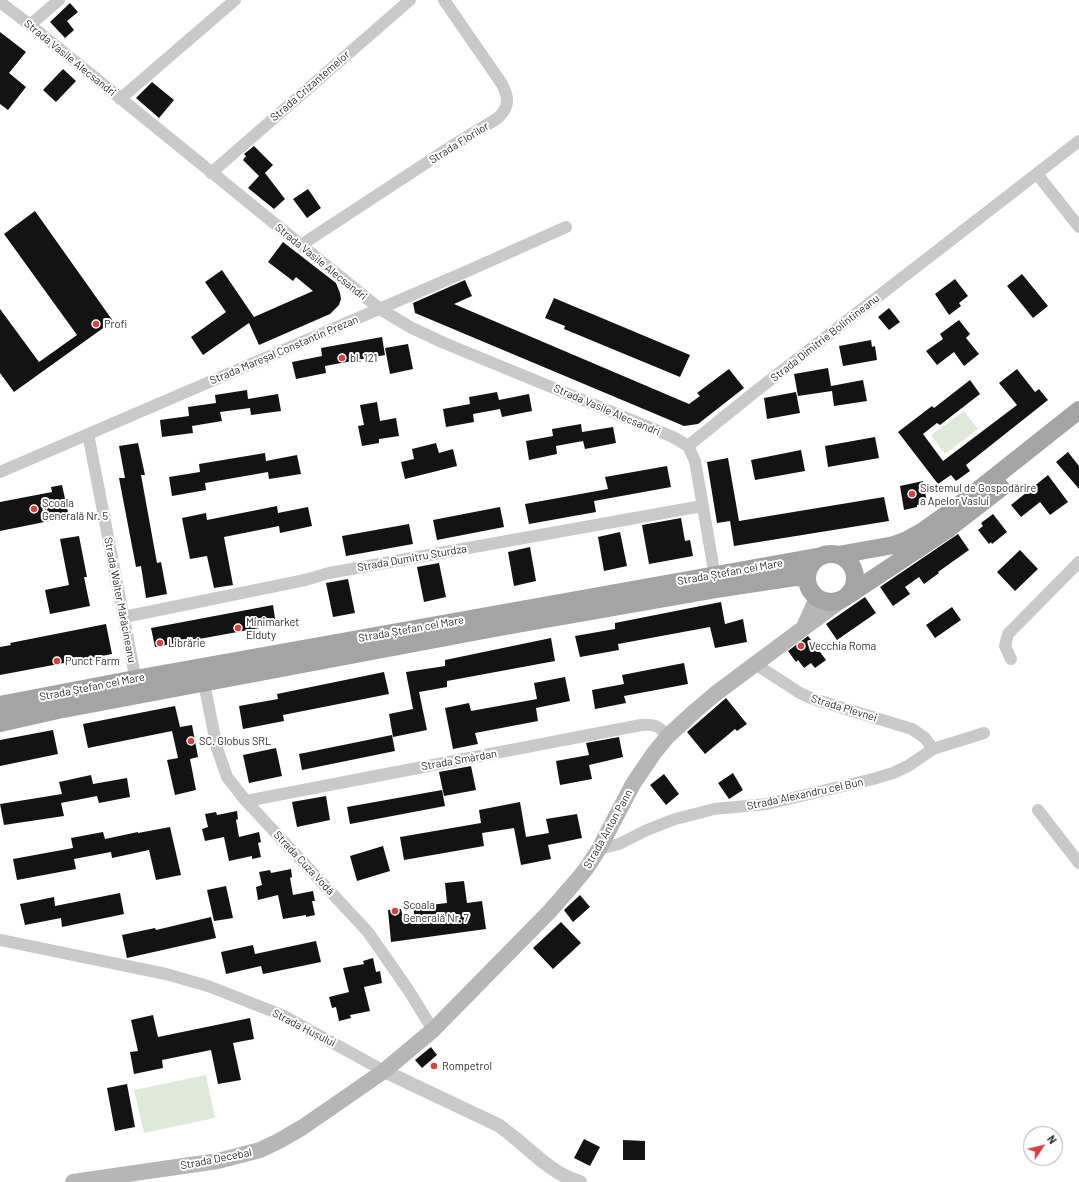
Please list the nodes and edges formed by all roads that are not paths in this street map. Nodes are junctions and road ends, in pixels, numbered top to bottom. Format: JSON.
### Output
{"nodes":[{"id":1,"x":59,"y":0,"type":"edge"},
{"id":2,"x":235,"y":0,"type":"edge"},
{"id":3,"x":410,"y":0,"type":"edge"},
{"id":4,"x":444,"y":0,"type":"edge"},
{"id":5,"x":0,"y":2,"type":"edge"},
{"id":6,"x":30,"y":25,"type":"junction"},
{"id":7,"x":120,"y":98,"type":"junction"},
{"id":8,"x":1079,"y":141,"type":"edge"},
{"id":9,"x":211,"y":173,"type":"junction"},
{"id":10,"x":1037,"y":174,"type":"junction"},
{"id":11,"x":566,"y":227,"type":"dead end"},
{"id":12,"x":1079,"y":227,"type":"edge"},
{"id":13,"x":301,"y":245,"type":"junction"},
{"id":14,"x":380,"y":309,"type":"junction"},
{"id":15,"x":1079,"y":410,"type":"edge"},
{"id":16,"x":1079,"y":426,"type":"edge"},
{"id":17,"x":88,"y":434,"type":"junction"},
{"id":18,"x":688,"y":446,"type":"junction"},
{"id":19,"x":0,"y":472,"type":"edge"},
{"id":20,"x":702,"y":506,"type":"junction"},
{"id":21,"x":830,"y":555,"type":"junction"},
{"id":22,"x":1079,"y":562,"type":"edge"},
{"id":23,"x":807,"y":578,"type":"junction"},
{"id":24,"x":716,"y":582,"type":"junction"},
{"id":25,"x":817,"y":598,"type":"junction"},
{"id":26,"x":845,"y":598,"type":"junction"},
{"id":27,"x":124,"y":618,"type":"junction"},
{"id":28,"x":803,"y":628,"type":"junction"},
{"id":29,"x":1011,"y":659,"type":"dead end"},
{"id":30,"x":755,"y":664,"type":"junction"},
{"id":31,"x":204,"y":684,"type":"junction"},
{"id":32,"x":137,"y":687,"type":"junction"},
{"id":33,"x":0,"y":705,"type":"edge"},
{"id":34,"x":0,"y":723,"type":"edge"},
{"id":35,"x":984,"y":733,"type":"dead end"},
{"id":36,"x":668,"y":736,"type":"junction"},
{"id":37,"x":933,"y":749,"type":"junction"},
{"id":38,"x":246,"y":801,"type":"junction"},
{"id":39,"x":1038,"y":810,"type":"dead end"},
{"id":40,"x":599,"y":849,"type":"junction"},
{"id":41,"x":1079,"y":864,"type":"edge"},
{"id":42,"x":0,"y":940,"type":"edge"},
{"id":43,"x":433,"y":1030,"type":"junction"},
{"id":44,"x":384,"y":1071,"type":"junction"},
{"id":45,"x":73,"y":1182,"type":"edge"},
{"id":46,"x":580,"y":1182,"type":"edge"}],
"edges":[{"from":1,"to":6,"type":"street"},
{"from":2,"to":7,"type":"street"},
{"from":3,"to":9,"type":"street","name":"Strada Crizantemelor"},
{"from":4,"to":13,"type":"street","name":"Strada Florilor"},
{"from":5,"to":6,"type":"street","name":"Strada Vasile Alecsandri"},
{"from":6,"to":7,"type":"street","name":"Strada Vasile Alecsandri"},
{"from":7,"to":9,"type":"street","name":"Strada Vasile Alecsandri"},
{"from":8,"to":10,"type":"street","name":"Strada Dimitrie Bolintineanu"},
{"from":9,"to":13,"type":"street","name":"Strada Vasile Alecsandri"},
{"from":10,"to":12,"type":"street"},
{"from":10,"to":18,"type":"street","name":"Strada Dimitrie Bolintineanu"},
{"from":11,"to":14,"type":"street","name":"Strada Mareșal Constantin Prezan"},
{"from":13,"to":14,"type":"street","name":"Strada Vasile Alecsandri"},
{"from":14,"to":17,"type":"street","name":"Strada Mareșal Constantin Prezan"},
{"from":14,"to":18,"type":"street","name":"Strada Vasile Alecsandri"},
{"from":15,"to":21,"type":"main road","name":"Strada Ștefan cel Mare"},
{"from":16,"to":26,"type":"main road"},
{"from":17,"to":19,"type":"street","name":"Strada Mareșal Constantin Prezan"},
{"from":17,"to":27,"type":"street","name":"Strada Walter Mărăcineanu"},
{"from":18,"to":20,"type":"street"},
{"from":20,"to":24,"type":"street"},
{"from":20,"to":27,"type":"street","name":"Strada Dumitru Sturdza"},
{"from":21,"to":23,"type":"main road"},
{"from":21,"to":24,"type":"main road","name":"Strada Ștefan cel Mare"},
{"from":21,"to":26,"type":"main road"},
{"from":22,"to":29,"type":"street"},
{"from":23,"to":24,"type":"main road","name":"Strada Ștefan cel Mare"},
{"from":23,"to":25,"type":"main road"},
{"from":24,"to":31,"type":"main road","name":"Strada Ștefan cel Mare"},
{"from":24,"to":32,"type":"main road","name":"Strada Ștefan cel Mare"},
{"from":25,"to":26,"type":"main road"},
{"from":25,"to":28,"type":"main road","name":"Strada Anton Pann"},
{"from":26,"to":28,"type":"main road","name":"Strada Anton Pann"},
{"from":27,"to":32,"type":"street","name":"Strada Walter Mărăcineanu"},
{"from":28,"to":30,"type":"main road","name":"Strada Anton Pann"},
{"from":30,"to":36,"type":"main road","name":"Strada Anton Pann"},
{"from":30,"to":37,"type":"street","name":"Strada Plevnei"},
{"from":31,"to":32,"type":"main road","name":"Strada Ștefan cel Mare"},
{"from":31,"to":38,"type":"street","name":"Strada Cuza Vodă"},
{"from":32,"to":33,"type":"main road","name":"Strada Ștefan cel Mare"},
{"from":32,"to":34,"type":"main road","name":"Strada Ștefan cel Mare"},
{"from":35,"to":37,"type":"street","name":"Strada Alexandru cel Bun"},
{"from":36,"to":38,"type":"street","name":"Strada Smârdan"},
{"from":36,"to":40,"type":"main road","name":"Strada Anton Pann"},
{"from":37,"to":40,"type":"street","name":"Strada Alexandru cel Bun"},
{"from":38,"to":43,"type":"street","name":"Strada Cuza Vodă"},
{"from":39,"to":41,"type":"street"},
{"from":40,"to":43,"type":"main road","name":"Strada Anton Pann"},
{"from":42,"to":44,"type":"street","name":"Strada Hușului"},
{"from":43,"to":44,"type":"main road","name":"Strada Anton Pann"},
{"from":44,"to":45,"type":"main road","name":"Strada Decebal"},
{"from":44,"to":46,"type":"street","name":"Strada Hușului"}]}
